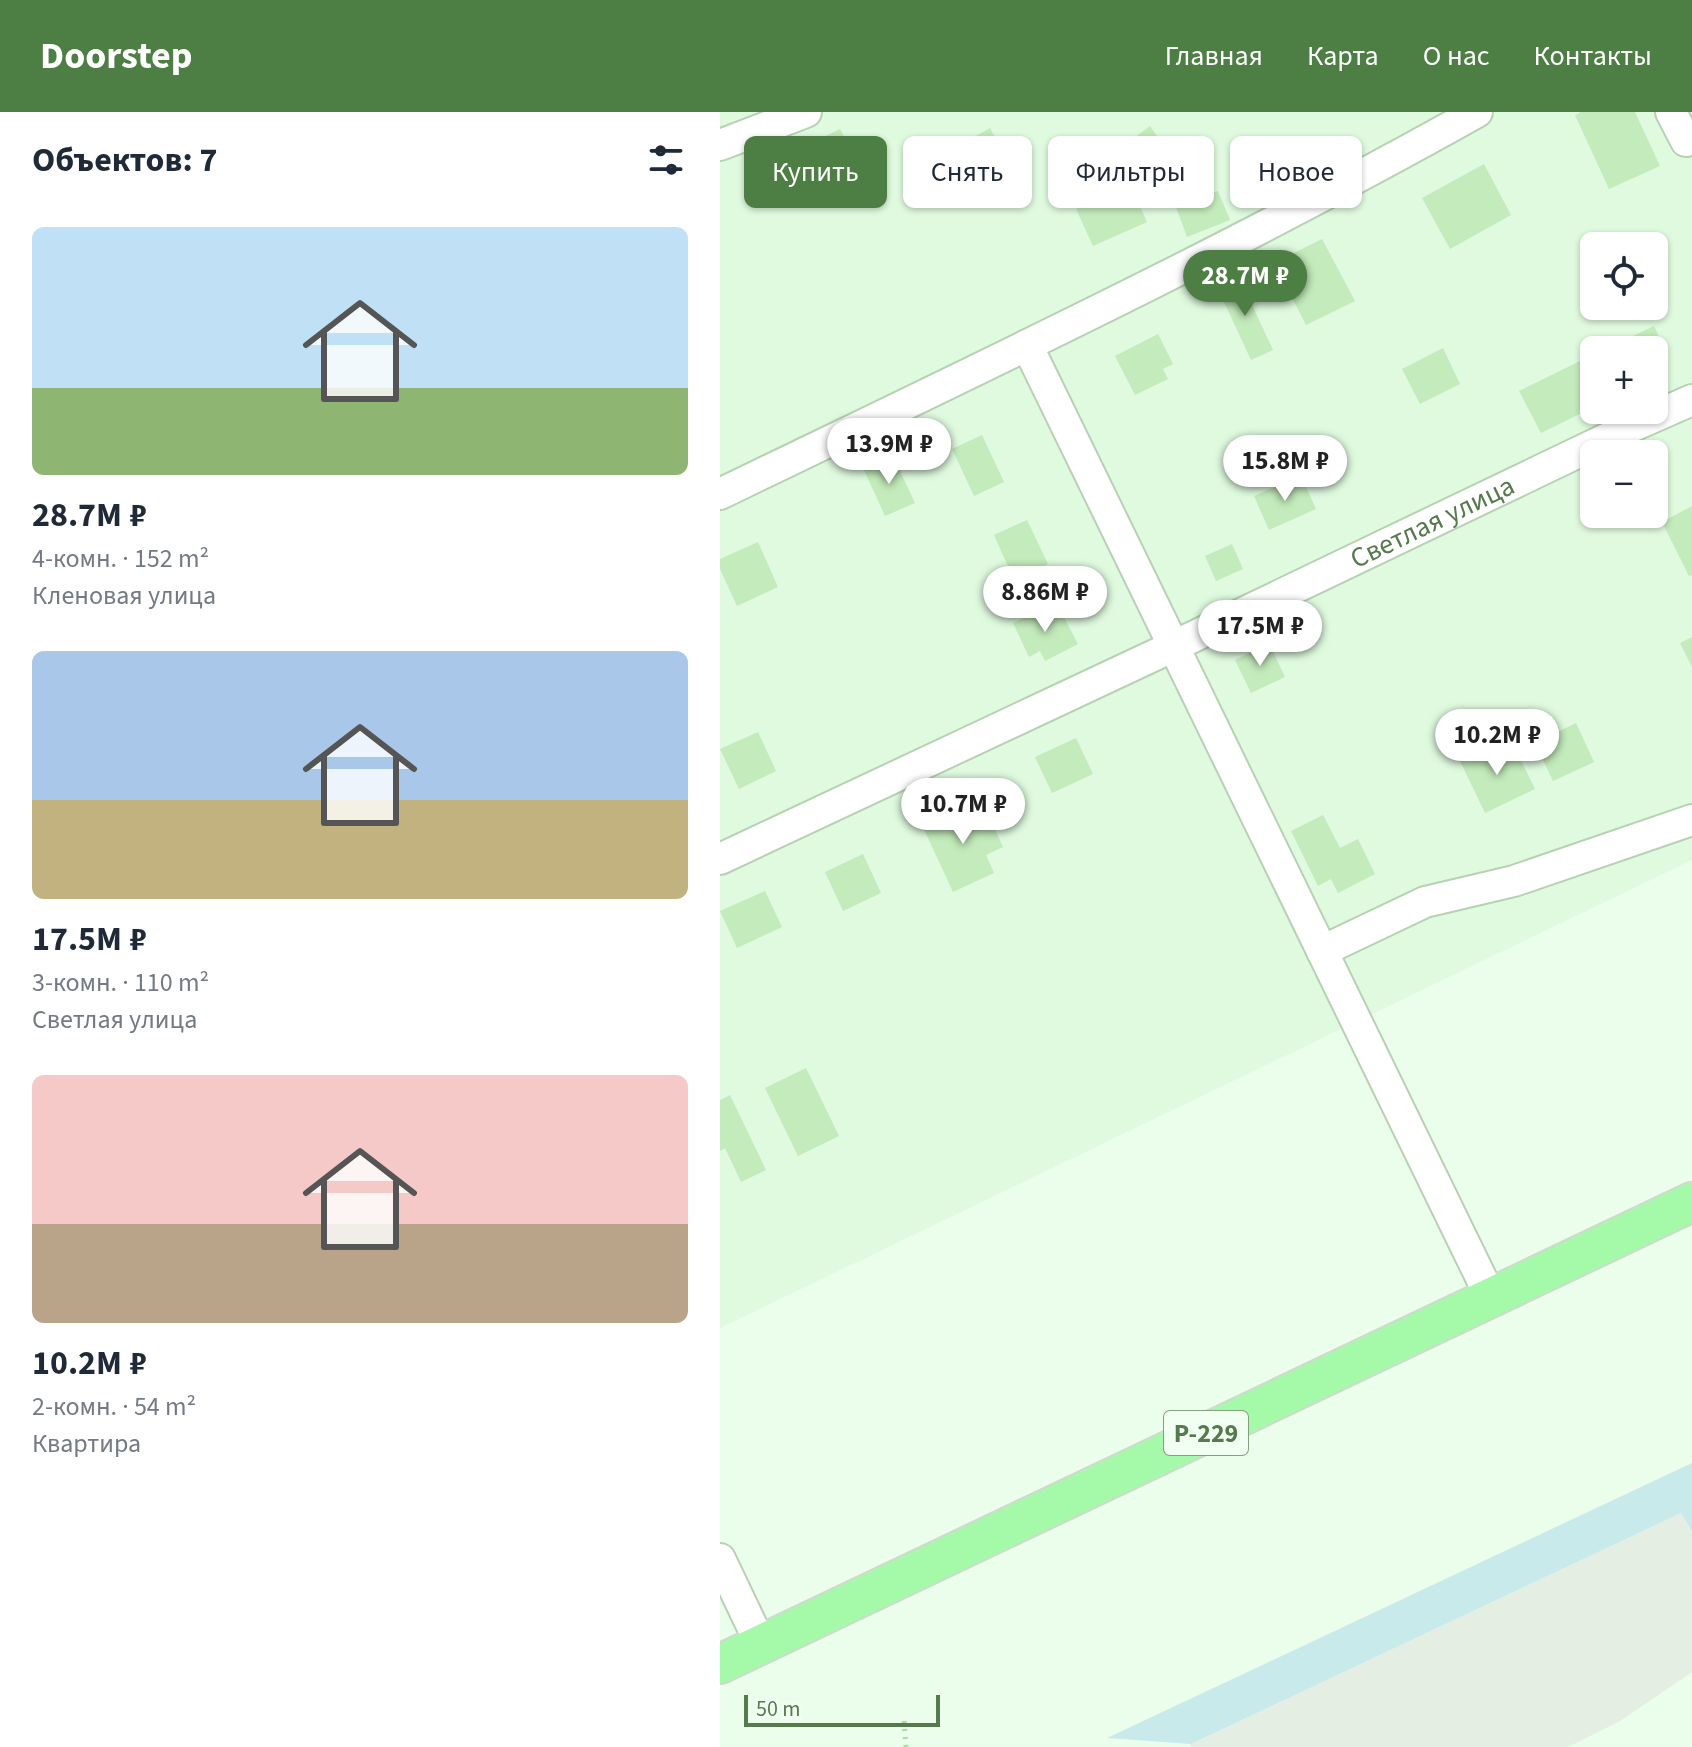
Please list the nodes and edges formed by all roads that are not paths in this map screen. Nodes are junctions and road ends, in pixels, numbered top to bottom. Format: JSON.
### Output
{"nodes":[{"id":1,"x":806,"y":112,"type":"edge"},
{"id":2,"x":1477,"y":112,"type":"edge"},
{"id":3,"x":1671,"y":112,"type":"edge"},
{"id":4,"x":720,"y":145,"type":"edge"},
{"id":5,"x":1690,"y":147,"type":"edge"},
{"id":6,"x":1027,"y":345,"type":"junction"},
{"id":7,"x":1692,"y":400,"type":"edge"},
{"id":8,"x":720,"y":494,"type":"edge"},
{"id":9,"x":1174,"y":646,"type":"junction"},
{"id":10,"x":1692,"y":820,"type":"edge"},
{"id":11,"x":720,"y":859,"type":"edge"},
{"id":12,"x":1322,"y":951,"type":"junction"},
{"id":13,"x":1692,"y":1202,"type":"edge"},
{"id":14,"x":1491,"y":1298,"type":"junction"},
{"id":15,"x":720,"y":1559,"type":"edge"},
{"id":16,"x":761,"y":1645,"type":"junction"},
{"id":17,"x":720,"y":1664,"type":"edge"}],
"edges":[{"from":1,"to":4,"type":"street"},
{"from":2,"to":6,"type":"street"},
{"from":3,"to":5,"type":"street"},
{"from":6,"to":8,"type":"street"},
{"from":6,"to":9,"type":"street"},
{"from":7,"to":9,"type":"street","name":"Светлая улица"},
{"from":9,"to":11,"type":"street","name":"Светлая улица"},
{"from":9,"to":12,"type":"street"},
{"from":10,"to":12,"type":"street"},
{"from":12,"to":14,"type":"street"},
{"from":13,"to":14,"type":"main road","number":"Р-229"},
{"from":14,"to":16,"type":"main road","number":"Р-229"},
{"from":15,"to":16,"type":"street"},
{"from":16,"to":17,"type":"main road","number":"Р-229"}]}
